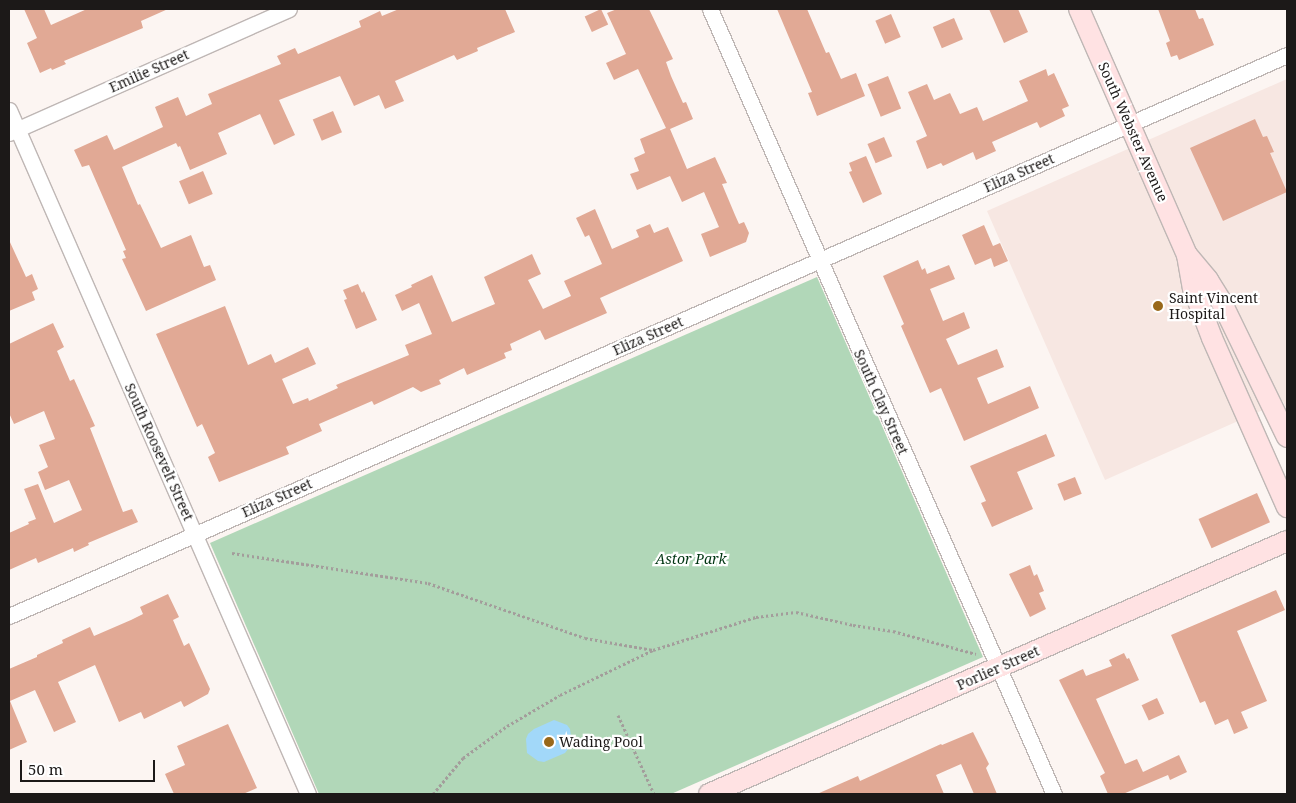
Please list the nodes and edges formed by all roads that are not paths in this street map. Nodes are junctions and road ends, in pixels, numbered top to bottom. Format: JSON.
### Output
{"nodes":[{"id":1,"x":289,"y":9,"type":"edge"},
{"id":2,"x":710,"y":9,"type":"edge"},
{"id":3,"x":1079,"y":9,"type":"edge"},
{"id":4,"x":1287,"y":55,"type":"edge"},
{"id":5,"x":9,"y":110,"type":"edge"},
{"id":6,"x":1129,"y":125,"type":"junction"},
{"id":7,"x":13,"y":131,"type":"edge"},
{"id":8,"x":1187,"y":255,"type":"junction"},
{"id":9,"x":820,"y":260,"type":"junction"},
{"id":10,"x":1287,"y":437,"type":"edge"},
{"id":11,"x":1287,"y":507,"type":"edge"},
{"id":12,"x":195,"y":535,"type":"junction"},
{"id":13,"x":1287,"y":541,"type":"edge"},
{"id":14,"x":9,"y":616,"type":"edge"},
{"id":15,"x":998,"y":668,"type":"junction"},
{"id":16,"x":308,"y":794,"type":"edge"},
{"id":17,"x":709,"y":794,"type":"edge"},
{"id":18,"x":1054,"y":794,"type":"edge"}],
"edges":[{"from":1,"to":7,"type":"street","name":"Emilie Street"},
{"from":2,"to":9,"type":"street","name":"South Clay Street"},
{"from":3,"to":6,"type":"main road","name":"South Webster Avenue"},
{"from":4,"to":6,"type":"street","name":"Eliza Street"},
{"from":5,"to":7,"type":"street","name":"South Roosevelt Street"},
{"from":6,"to":8,"type":"main road","name":"South Webster Avenue"},
{"from":6,"to":9,"type":"street","name":"Eliza Street"},
{"from":7,"to":12,"type":"street","name":"South Roosevelt Street"},
{"from":8,"to":10,"type":"main road","name":"South Webster Avenue"},
{"from":8,"to":11,"type":"main road","name":"South Webster Avenue"},
{"from":9,"to":12,"type":"street","name":"Eliza Street"},
{"from":9,"to":15,"type":"street","name":"South Clay Street"},
{"from":12,"to":14,"type":"street","name":"Eliza Street"},
{"from":12,"to":16,"type":"street","name":"South Roosevelt Street"},
{"from":13,"to":15,"type":"main road","name":"Porlier Street"},
{"from":15,"to":17,"type":"main road","name":"Porlier Street"},
{"from":15,"to":18,"type":"street","name":"South Clay Street"}]}
